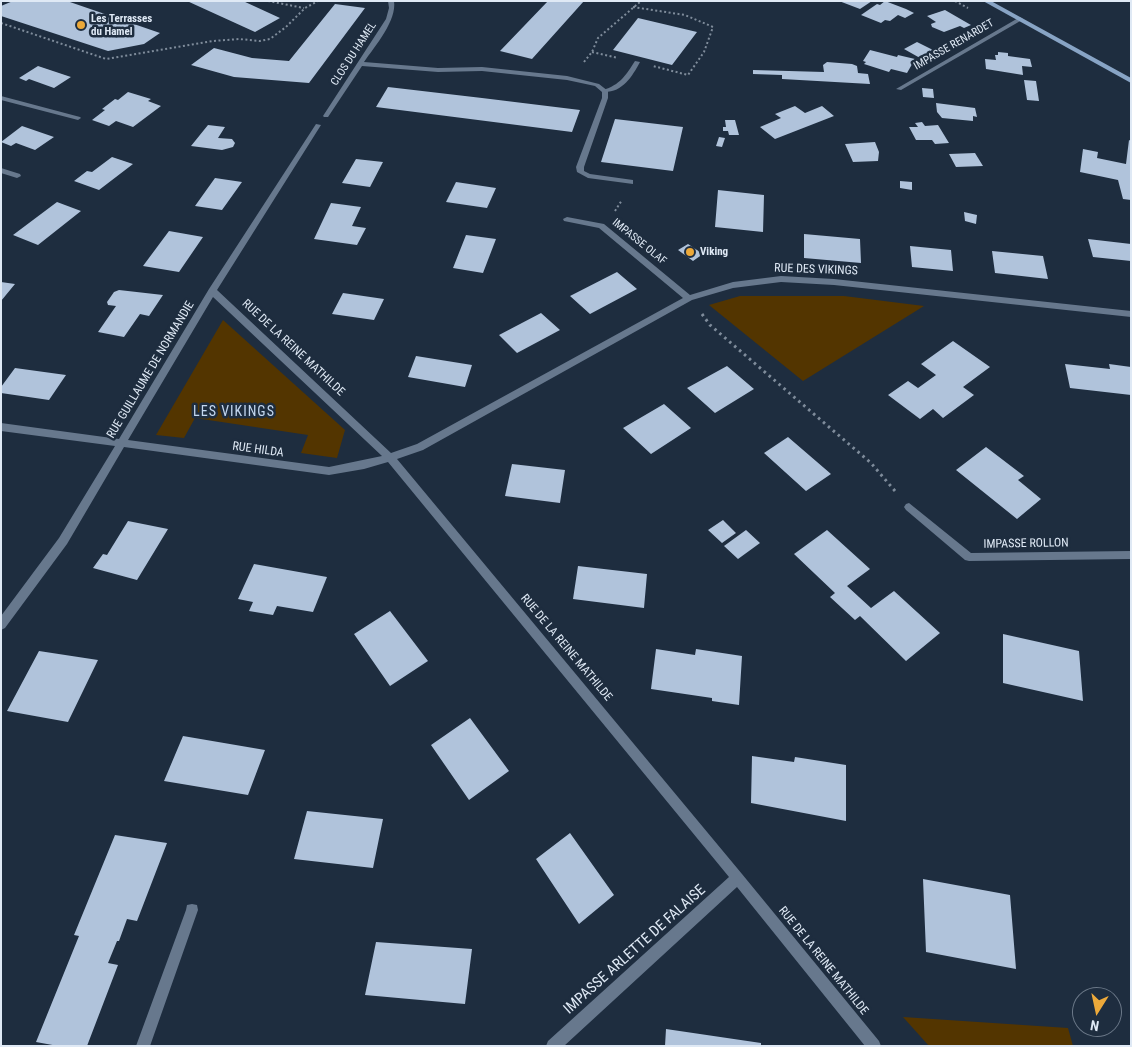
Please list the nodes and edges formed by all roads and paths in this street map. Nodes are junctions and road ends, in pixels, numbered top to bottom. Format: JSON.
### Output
{"nodes":[{"id":1,"x":268,"y":1,"type":"edge"},
{"id":2,"x":318,"y":1,"type":"edge"},
{"id":3,"x":391,"y":1,"type":"edge"},
{"id":4,"x":641,"y":1,"type":"edge"},
{"id":5,"x":986,"y":1,"type":"edge"},
{"id":6,"x":632,"y":7,"type":"junction"},
{"id":7,"x":305,"y":8,"type":"junction"},
{"id":8,"x":1020,"y":19,"type":"junction"},
{"id":9,"x":1,"y":23,"type":"edge"},
{"id":10,"x":636,"y":62,"type":"joint"},
{"id":11,"x":360,"y":64,"type":"junction"},
{"id":12,"x":567,"y":78,"type":"junction"},
{"id":13,"x":1131,"y":81,"type":"edge"},
{"id":14,"x":899,"y":89,"type":"dead end"},
{"id":15,"x":605,"y":91,"type":"junction"},
{"id":16,"x":1,"y":98,"type":"edge"},
{"id":17,"x":326,"y":116,"type":"dead end"},
{"id":18,"x":78,"y":118,"type":"dead end"},
{"id":19,"x":318,"y":125,"type":"dead end"},
{"id":20,"x":1,"y":170,"type":"edge"},
{"id":21,"x":17,"y":176,"type":"dead end"},
{"id":22,"x":630,"y":182,"type":"dead end"},
{"id":23,"x":567,"y":219,"type":"dead end"},
{"id":24,"x":212,"y":291,"type":"junction"},
{"id":25,"x":689,"y":298,"type":"junction"},
{"id":26,"x":1131,"y":314,"type":"edge"},
{"id":27,"x":1,"y":427,"type":"edge"},
{"id":28,"x":122,"y":444,"type":"junction"},
{"id":29,"x":391,"y":459,"type":"junction"},
{"id":30,"x":909,"y":507,"type":"joint"},
{"id":31,"x":1131,"y":555,"type":"edge"},
{"id":32,"x":1,"y":625,"type":"edge"},
{"id":33,"x":738,"y":878,"type":"junction"},
{"id":34,"x":192,"y":910,"type":"dead end"},
{"id":35,"x":143,"y":1046,"type":"edge"},
{"id":36,"x":553,"y":1046,"type":"edge"},
{"id":37,"x":874,"y":1046,"type":"edge"}],
"edges":[{"from":1,"to":7,"type":"path"},
{"from":2,"to":7,"type":"path"},
{"from":3,"to":11,"type":"street","name":"CLOS DU HAMEL"},
{"from":4,"to":6,"type":"path"},
{"from":5,"to":8,"type":"main road"},
{"from":6,"to":10,"type":"path"},
{"from":6,"to":12,"type":"path"},
{"from":7,"to":9,"type":"path"},
{"from":8,"to":13,"type":"main road"},
{"from":8,"to":14,"type":"street","name":"IMPASSE RENARDET"},
{"from":10,"to":15,"type":"street"},
{"from":11,"to":12,"type":"street"},
{"from":11,"to":17,"type":"street","name":"CLOS DU HAMEL"},
{"from":12,"to":15,"type":"street"},
{"from":15,"to":22,"type":"street"},
{"from":16,"to":18,"type":"street"},
{"from":19,"to":24,"type":"street","name":"RUE GUILLAUME DE NORMANDIE"},
{"from":20,"to":21,"type":"street"},
{"from":23,"to":25,"type":"street","name":"IMPASSE OLAF"},
{"from":24,"to":28,"type":"street","name":"RUE GUILLAUME DE NORMANDIE"},
{"from":24,"to":29,"type":"street","name":"RUE DE LA REINE MATHILDE"},
{"from":25,"to":26,"type":"street","name":"RUE DES VIKINGS"},
{"from":25,"to":29,"type":"street","name":"RUE DES VIKINGS"},
{"from":25,"to":30,"type":"path"},
{"from":27,"to":28,"type":"street","name":"RUE HILDA"},
{"from":28,"to":29,"type":"street","name":"RUE HILDA"},
{"from":28,"to":32,"type":"street","name":"RUE GUILLAUME DE NORMANDIE"},
{"from":29,"to":33,"type":"street","name":"RUE DE LA REINE MATHILDE"},
{"from":30,"to":31,"type":"street","name":"IMPASSE ROLLON"},
{"from":33,"to":36,"type":"street","name":"IMPASSE ARLETTE DE FALAISE"},
{"from":33,"to":37,"type":"street","name":"RUE DE LA REINE MATHILDE"},
{"from":34,"to":35,"type":"street"}]}
